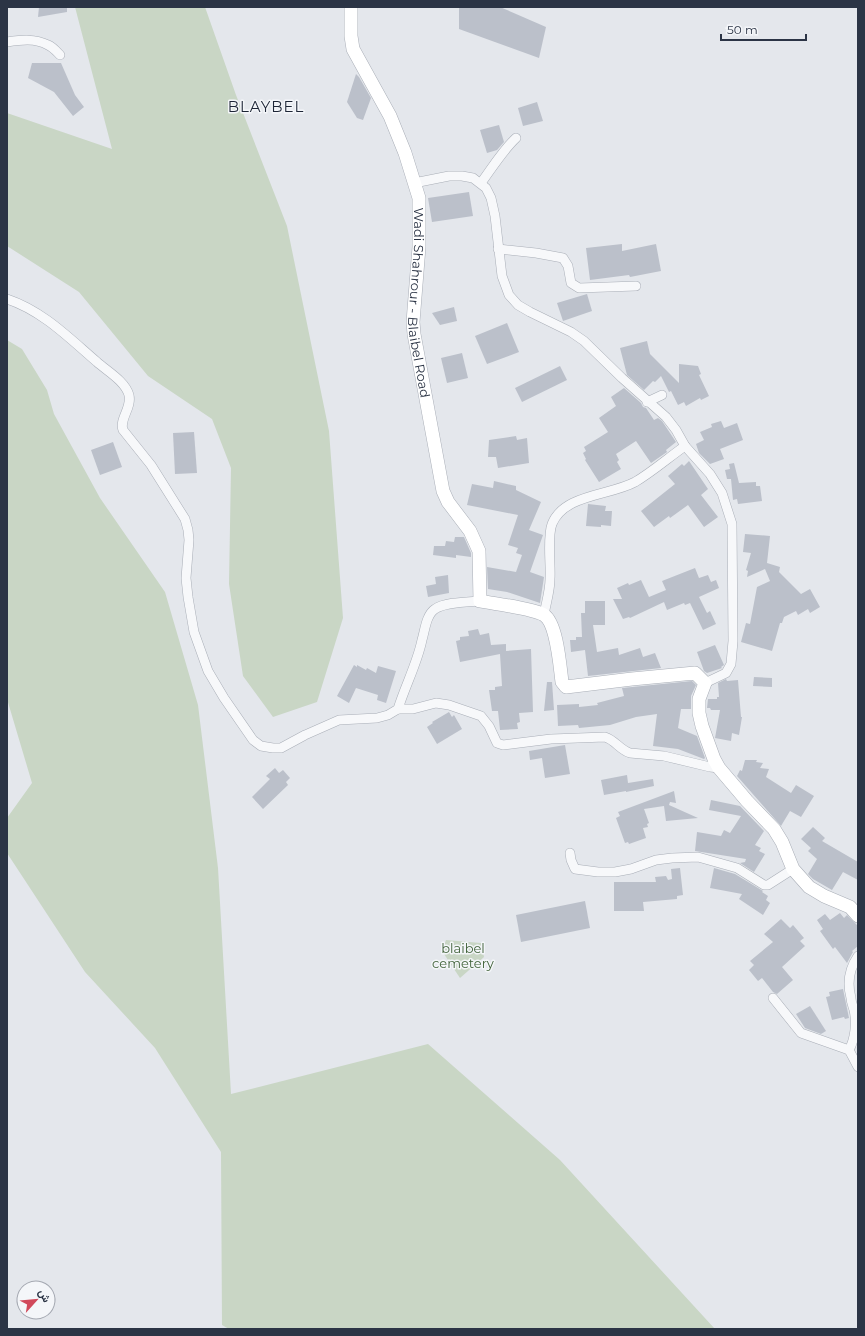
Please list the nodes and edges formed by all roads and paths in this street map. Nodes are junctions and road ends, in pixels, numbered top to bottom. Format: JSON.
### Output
{"nodes":[{"id":1,"x":351,"y":7,"type":"edge"},
{"id":2,"x":7,"y":42,"type":"edge"},
{"id":3,"x":60,"y":55,"type":"dead end"},
{"id":4,"x":516,"y":138,"type":"dead end"},
{"id":5,"x":414,"y":183,"type":"junction"},
{"id":6,"x":481,"y":183,"type":"junction"},
{"id":7,"x":498,"y":249,"type":"junction"},
{"id":8,"x":636,"y":286,"type":"dead end"},
{"id":9,"x":7,"y":299,"type":"edge"},
{"id":10,"x":662,"y":395,"type":"dead end"},
{"id":11,"x":647,"y":402,"type":"junction"},
{"id":12,"x":685,"y":446,"type":"junction"},
{"id":13,"x":480,"y":601,"type":"junction"},
{"id":14,"x":544,"y":615,"type":"junction"},
{"id":15,"x":705,"y":683,"type":"junction"},
{"id":16,"x":398,"y":709,"type":"junction"},
{"id":17,"x":719,"y":768,"type":"junction"},
{"id":18,"x":570,"y":853,"type":"dead end"},
{"id":19,"x":793,"y":869,"type":"junction"},
{"id":20,"x":858,"y":916,"type":"edge"},
{"id":21,"x":858,"y":956,"type":"edge"},
{"id":22,"x":773,"y":998,"type":"dead end"},
{"id":23,"x":849,"y":1050,"type":"junction"},
{"id":24,"x":858,"y":1067,"type":"edge"}],
"edges":[{"from":1,"to":5,"type":"street","name":"Wadi Shahrour - Blaibel Road"},
{"from":2,"to":3,"type":"street"},
{"from":4,"to":6,"type":"street"},
{"from":5,"to":6,"type":"street"},
{"from":5,"to":13,"type":"street","name":"Wadi Shahrour - Blaibel Road"},
{"from":6,"to":7,"type":"street"},
{"from":7,"to":8,"type":"street"},
{"from":7,"to":11,"type":"street"},
{"from":9,"to":16,"type":"street"},
{"from":10,"to":11,"type":"street"},
{"from":11,"to":12,"type":"street"},
{"from":12,"to":14,"type":"street"},
{"from":12,"to":15,"type":"street"},
{"from":13,"to":14,"type":"street"},
{"from":13,"to":16,"type":"street"},
{"from":14,"to":15,"type":"street"},
{"from":15,"to":17,"type":"street"},
{"from":16,"to":17,"type":"street"},
{"from":17,"to":19,"type":"street"},
{"from":18,"to":19,"type":"street"},
{"from":19,"to":20,"type":"street"},
{"from":21,"to":23,"type":"street"},
{"from":22,"to":23,"type":"street"},
{"from":23,"to":24,"type":"street"}]}
